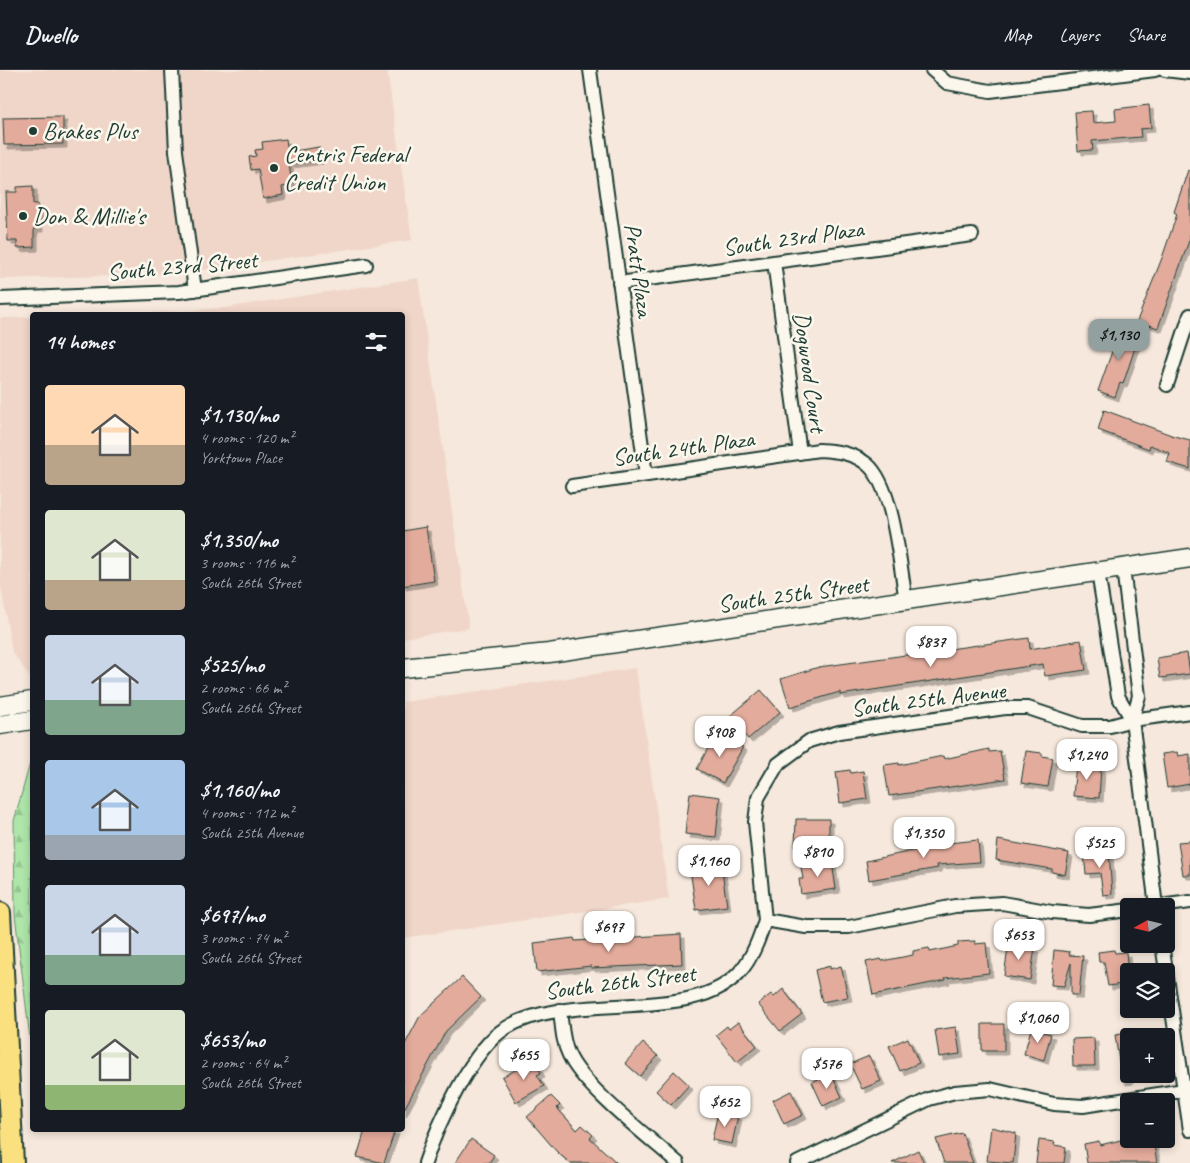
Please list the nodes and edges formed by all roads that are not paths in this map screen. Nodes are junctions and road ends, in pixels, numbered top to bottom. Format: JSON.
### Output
{"nodes":[{"id":1,"x":172,"y":70,"type":"edge"},
{"id":2,"x":590,"y":70,"type":"edge"},
{"id":3,"x":932,"y":70,"type":"edge"},
{"id":4,"x":1155,"y":70,"type":"edge"},
{"id":5,"x":1165,"y":70,"type":"edge"},
{"id":6,"x":1109,"y":72,"type":"edge"},
{"id":7,"x":1190,"y":73,"type":"edge"},
{"id":8,"x":972,"y":234,"type":"dead end"},
{"id":9,"x":774,"y":262,"type":"junction"},
{"id":10,"x":366,"y":265,"type":"dead end"},
{"id":11,"x":619,"y":283,"type":"junction"},
{"id":12,"x":195,"y":290,"type":"junction"},
{"id":13,"x":0,"y":299,"type":"edge"},
{"id":14,"x":1190,"y":315,"type":"edge"},
{"id":15,"x":1167,"y":385,"type":"dead end"},
{"id":16,"x":800,"y":453,"type":"junction"},
{"id":17,"x":646,"y":475,"type":"junction"},
{"id":18,"x":572,"y":486,"type":"dead end"},
{"id":19,"x":1190,"y":558,"type":"edge"},
{"id":20,"x":1123,"y":568,"type":"junction"},
{"id":21,"x":1098,"y":572,"type":"junction"},
{"id":22,"x":906,"y":601,"type":"junction"},
{"id":23,"x":405,"y":668,"type":"edge"},
{"id":24,"x":30,"y":702,"type":"edge"},
{"id":25,"x":0,"y":706,"type":"edge"},
{"id":26,"x":1190,"y":712,"type":"edge"},
{"id":27,"x":30,"y":720,"type":"edge"},
{"id":28,"x":1132,"y":720,"type":"junction"},
{"id":29,"x":0,"y":725,"type":"edge"},
{"id":30,"x":1157,"y":898,"type":"edge"},
{"id":31,"x":1190,"y":902,"type":"edge"},
{"id":32,"x":1175,"y":904,"type":"edge"},
{"id":33,"x":1120,"y":911,"type":"edge"},
{"id":34,"x":0,"y":913,"type":"edge"},
{"id":35,"x":765,"y":920,"type":"junction"},
{"id":36,"x":1164,"y":953,"type":"edge"},
{"id":37,"x":560,"y":1010,"type":"junction"},
{"id":38,"x":1187,"y":1089,"type":"edge"},
{"id":39,"x":1190,"y":1130,"type":"edge"},
{"id":40,"x":13,"y":1163,"type":"edge"},
{"id":41,"x":425,"y":1163,"type":"edge"},
{"id":42,"x":678,"y":1163,"type":"edge"},
{"id":43,"x":798,"y":1163,"type":"edge"}],
"edges":[{"from":1,"to":12,"type":"street"},
{"from":2,"to":11,"type":"street","name":"Pratt Plaza"},
{"from":3,"to":6,"type":"street"},
{"from":4,"to":6,"type":"street"},
{"from":5,"to":7,"type":"street"},
{"from":8,"to":9,"type":"street","name":"South 23rd Plaza"},
{"from":9,"to":11,"type":"street","name":"South 23rd Plaza"},
{"from":9,"to":16,"type":"street","name":"Dogwood Court"},
{"from":10,"to":12,"type":"street","name":"South 23rd Street"},
{"from":11,"to":17,"type":"street","name":"Pratt Plaza"},
{"from":12,"to":13,"type":"street","name":"South 23rd Street"},
{"from":14,"to":15,"type":"street"},
{"from":16,"to":17,"type":"street","name":"South 24th Plaza"},
{"from":16,"to":22,"type":"street","name":"Dogwood Court"},
{"from":17,"to":18,"type":"street","name":"South 24th Plaza"},
{"from":19,"to":20,"type":"street","name":"South 25th Street"},
{"from":20,"to":21,"type":"street","name":"South 25th Street"},
{"from":20,"to":28,"type":"street"},
{"from":21,"to":22,"type":"street","name":"South 25th Street"},
{"from":21,"to":28,"type":"street"},
{"from":22,"to":23,"type":"street","name":"South 25th Street"},
{"from":24,"to":25,"type":"street"},
{"from":26,"to":28,"type":"street","name":"South 25th Avenue"},
{"from":27,"to":29,"type":"street"},
{"from":28,"to":30,"type":"street"},
{"from":28,"to":35,"type":"street","name":"South 25th Avenue"},
{"from":31,"to":32,"type":"street"},
{"from":33,"to":35,"type":"street"},
{"from":34,"to":40,"type":"main road"},
{"from":35,"to":37,"type":"street","name":"South 26th Street"},
{"from":36,"to":38,"type":"street"},
{"from":37,"to":41,"type":"street","name":"South 26th Street"},
{"from":37,"to":42,"type":"street"},
{"from":38,"to":39,"type":"street"},
{"from":38,"to":43,"type":"street"}]}
